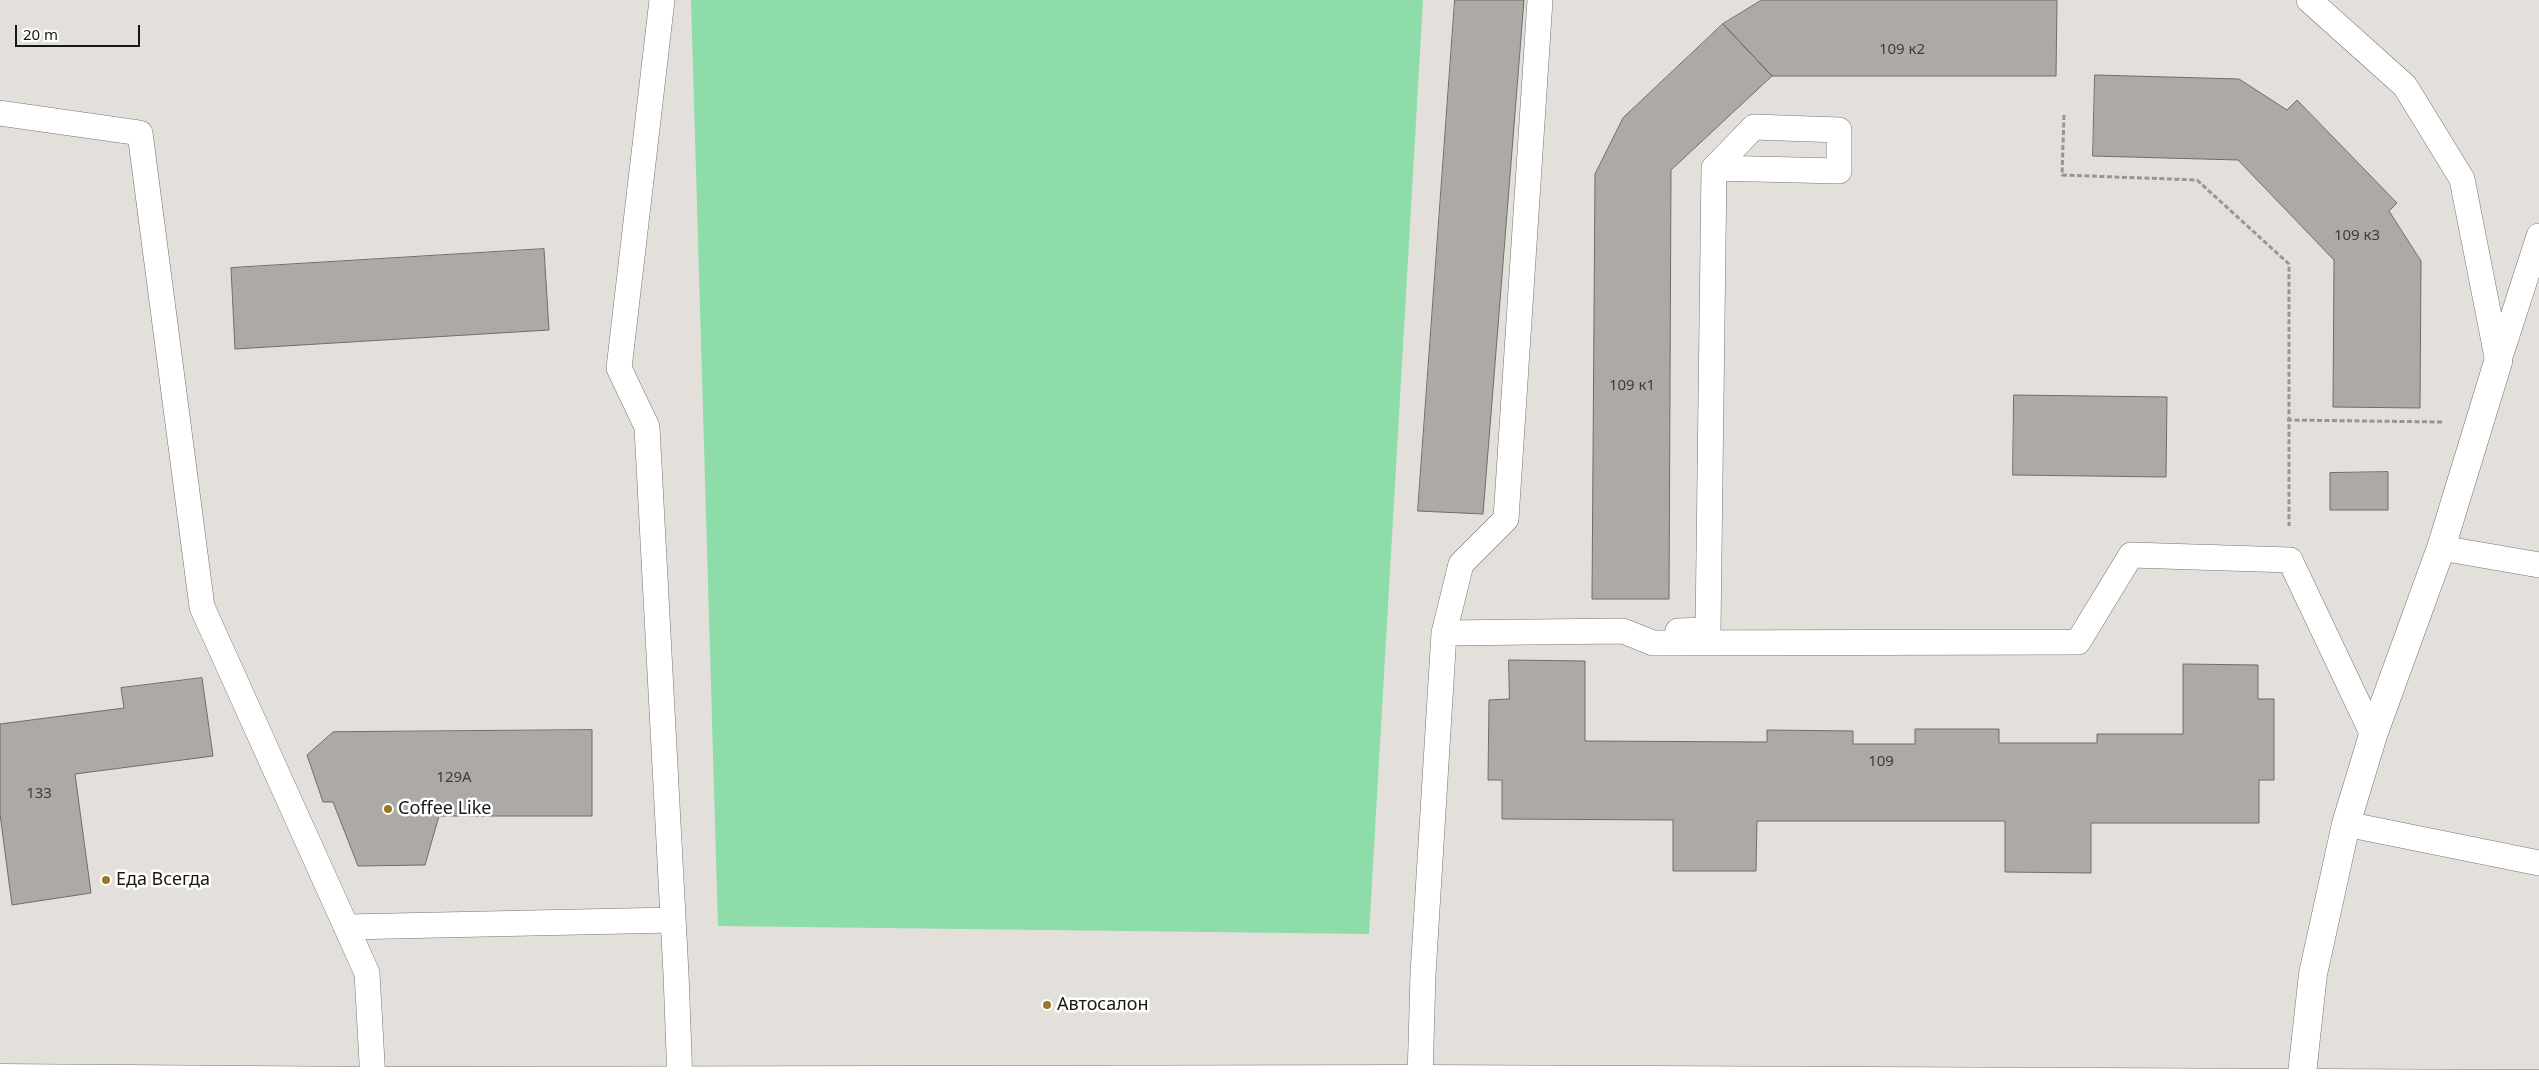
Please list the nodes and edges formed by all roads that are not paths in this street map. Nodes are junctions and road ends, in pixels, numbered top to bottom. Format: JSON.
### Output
{"nodes":[{"id":1,"x":662,"y":0,"type":"edge"},
{"id":2,"x":1540,"y":0,"type":"edge"},
{"id":3,"x":2309,"y":0,"type":"edge"},
{"id":4,"x":0,"y":112,"type":"edge"},
{"id":5,"x":1714,"y":168,"type":"dead end"},
{"id":6,"x":2539,"y":236,"type":"edge"},
{"id":7,"x":2498,"y":362,"type":"junction"},
{"id":8,"x":2440,"y":548,"type":"junction"},
{"id":9,"x":2539,"y":565,"type":"edge"},
{"id":10,"x":1623,"y":631,"type":"junction"},
{"id":11,"x":1444,"y":633,"type":"junction"},
{"id":12,"x":2373,"y":735,"type":"junction"},
{"id":13,"x":2346,"y":824,"type":"junction"},
{"id":14,"x":2539,"y":863,"type":"edge"},
{"id":15,"x":672,"y":920,"type":"junction"},
{"id":16,"x":346,"y":927,"type":"junction"},
{"id":17,"x":0,"y":1078,"type":"edge"},
{"id":18,"x":1420,"y":1079,"type":"junction"},
{"id":19,"x":680,"y":1081,"type":"junction"},
{"id":20,"x":373,"y":1082,"type":"junction"},
{"id":21,"x":2301,"y":1083,"type":"junction"},
{"id":22,"x":2539,"y":1084,"type":"edge"}],
"edges":[{"from":1,"to":15,"type":"lane"},
{"from":2,"to":11,"type":"lane"},
{"from":3,"to":7,"type":"lane"},
{"from":4,"to":16,"type":"lane"},
{"from":5,"to":10,"type":"lane"},
{"from":6,"to":7,"type":"lane"},
{"from":7,"to":8,"type":"main road"},
{"from":8,"to":9,"type":"lane"},
{"from":8,"to":12,"type":"main road"},
{"from":10,"to":11,"type":"lane"},
{"from":10,"to":12,"type":"lane"},
{"from":11,"to":18,"type":"lane"},
{"from":12,"to":13,"type":"main road"},
{"from":13,"to":14,"type":"lane"},
{"from":13,"to":21,"type":"main road"},
{"from":15,"to":16,"type":"lane"},
{"from":15,"to":19,"type":"lane"},
{"from":16,"to":20,"type":"lane"},
{"from":17,"to":20,"type":"main road"},
{"from":18,"to":19,"type":"main road"},
{"from":18,"to":21,"type":"main road"},
{"from":19,"to":20,"type":"main road"},
{"from":21,"to":22,"type":"main road"}]}
